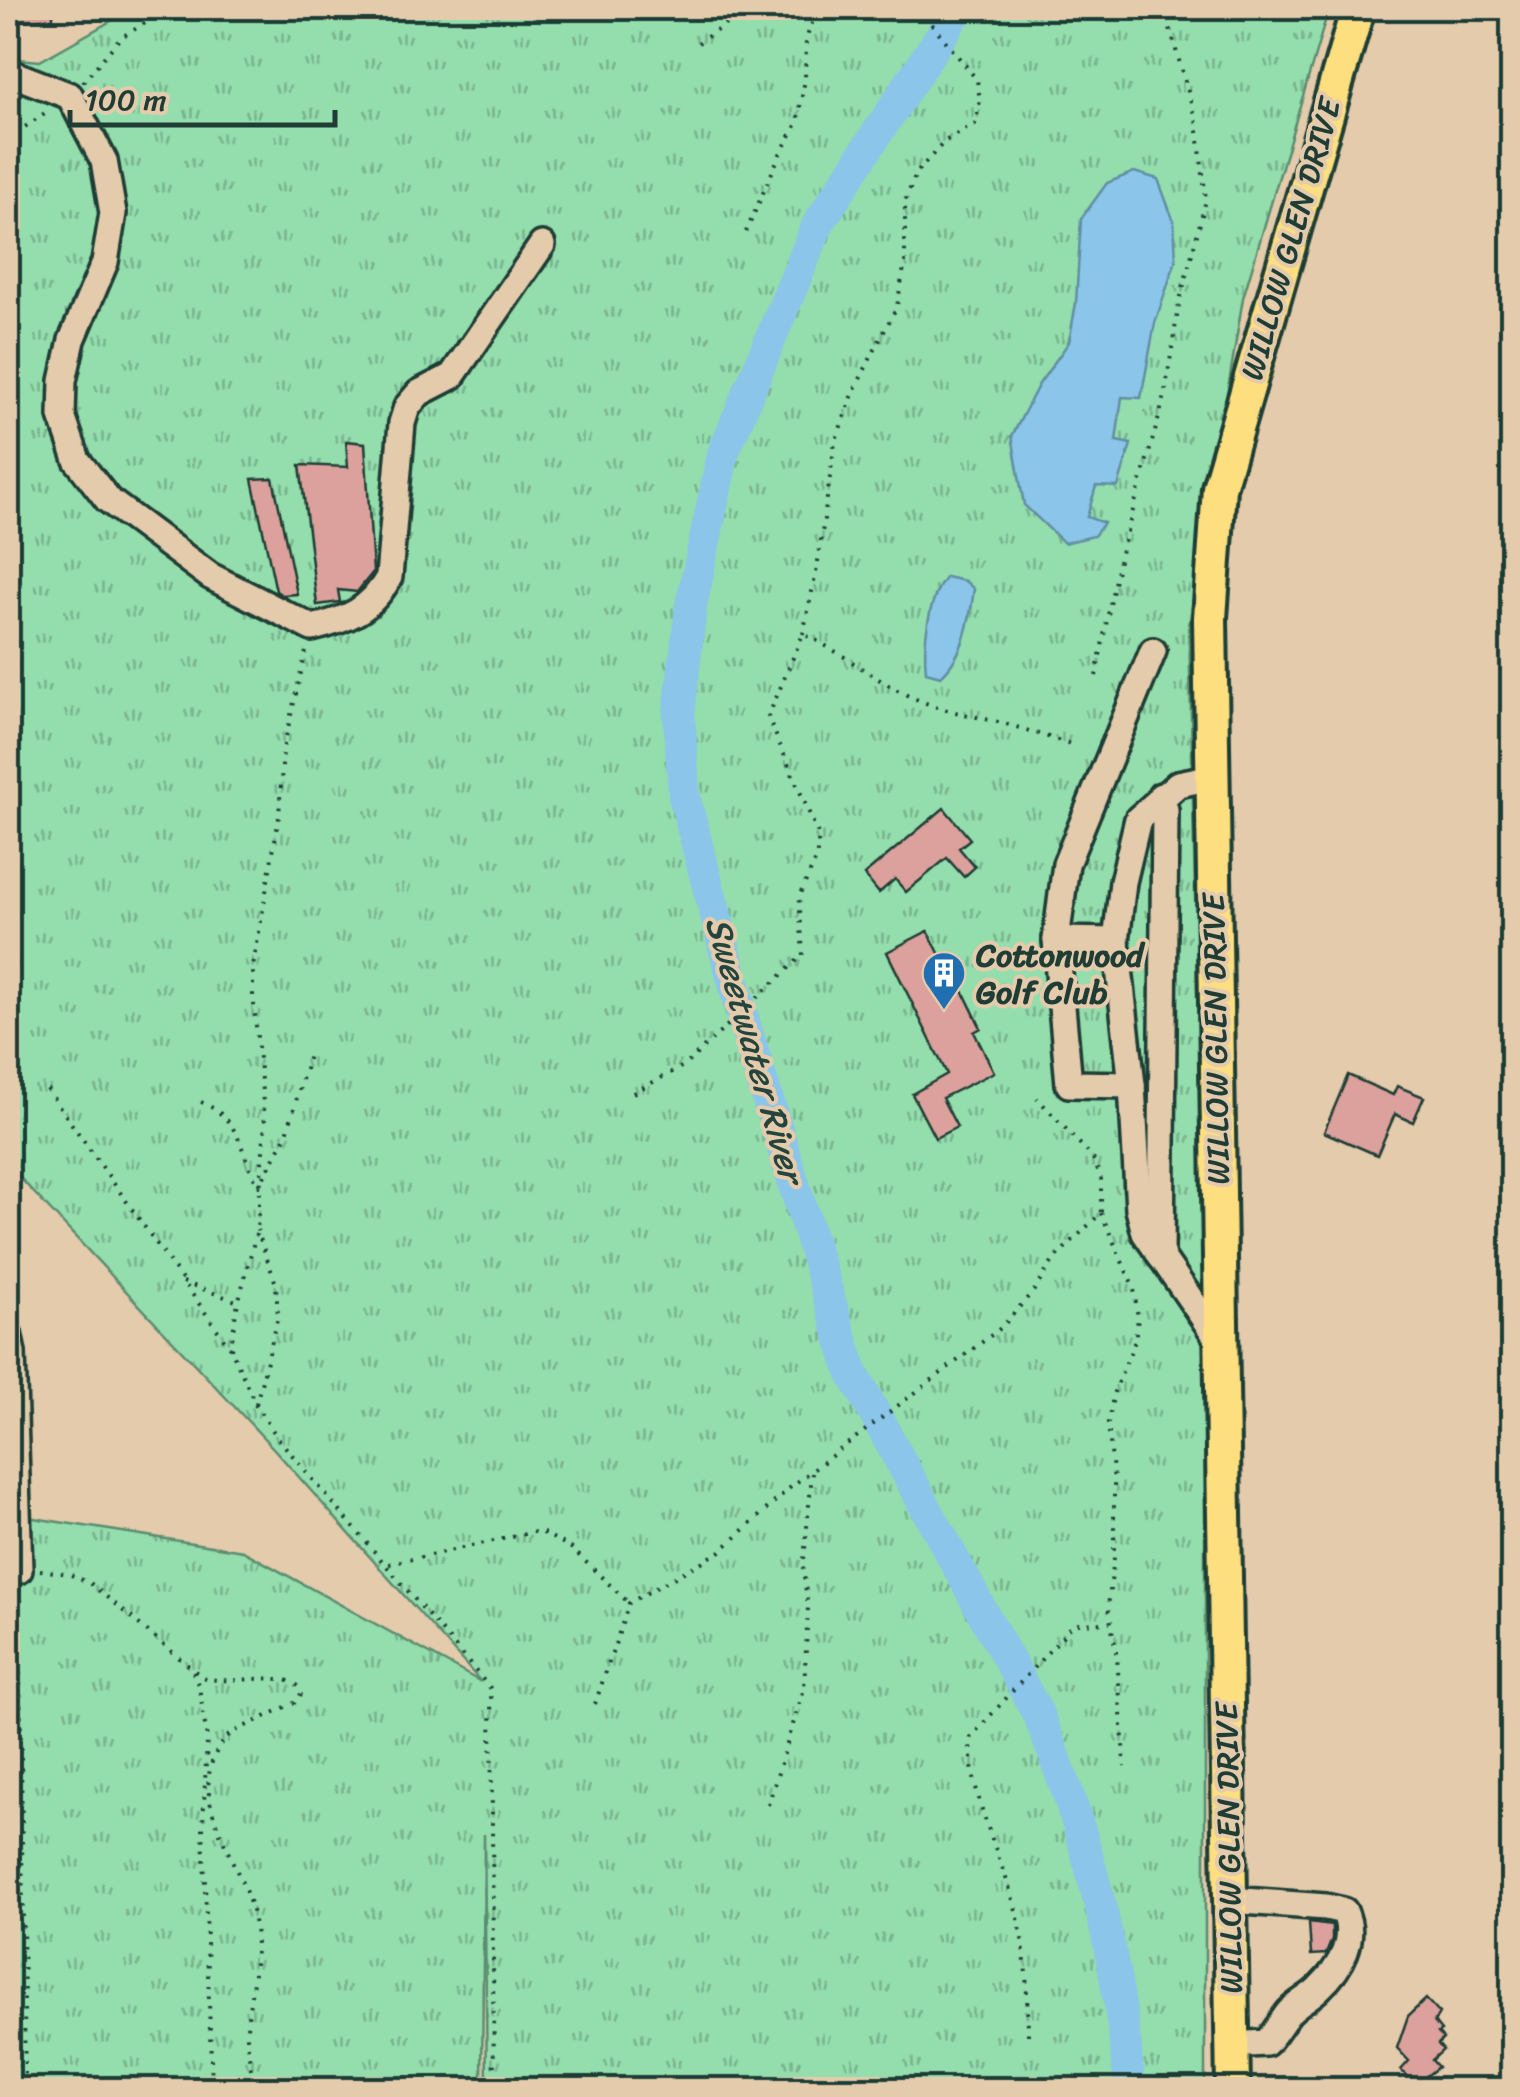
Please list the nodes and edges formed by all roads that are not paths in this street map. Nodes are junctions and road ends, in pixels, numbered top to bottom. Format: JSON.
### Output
{"nodes":[{"id":1,"x":1358,"y":8,"type":"edge"},
{"id":2,"x":8,"y":72,"type":"edge"},
{"id":3,"x":542,"y":245,"type":"dead end"},
{"id":4,"x":1152,"y":651,"type":"dead end"},
{"id":5,"x":1213,"y":777,"type":"junction"},
{"id":6,"x":1162,"y":796,"type":"junction"},
{"id":7,"x":1056,"y":940,"type":"junction"},
{"id":8,"x":1116,"y":941,"type":"junction"},
{"id":9,"x":1132,"y":1085,"type":"junction"},
{"id":10,"x":1161,"y":1257,"type":"junction"},
{"id":11,"x":8,"y":1333,"type":"edge"},
{"id":12,"x":1220,"y":1342,"type":"junction"},
{"id":13,"x":12,"y":1442,"type":"edge"},
{"id":14,"x":19,"y":1570,"type":"road end"},
{"id":15,"x":1230,"y":1900,"type":"junction"},
{"id":16,"x":1232,"y":2045,"type":"junction"},
{"id":17,"x":1233,"y":2090,"type":"edge"}],
"edges":[{"from":1,"to":5,"type":"main road","name":"WILLOW GLEN DRIVE"},
{"from":2,"to":3,"type":"lane"},
{"from":4,"to":7,"type":"lane"},
{"from":5,"to":6,"type":"lane"},
{"from":5,"to":12,"type":"main road","name":"WILLOW GLEN DRIVE"},
{"from":6,"to":8,"type":"lane"},
{"from":6,"to":10,"type":"lane"},
{"from":7,"to":8,"type":"lane"},
{"from":7,"to":9,"type":"lane"},
{"from":8,"to":9,"type":"lane"},
{"from":9,"to":10,"type":"lane"},
{"from":10,"to":12,"type":"lane"},
{"from":11,"to":13,"type":"lane"},
{"from":12,"to":15,"type":"main road","name":"WILLOW GLEN DRIVE"},
{"from":13,"to":14,"type":"lane"},
{"from":15,"to":16,"type":"main road","name":"WILLOW GLEN DRIVE"},
{"from":15,"to":16,"type":"lane"},
{"from":16,"to":17,"type":"main road","name":"WILLOW GLEN DRIVE"}]}
